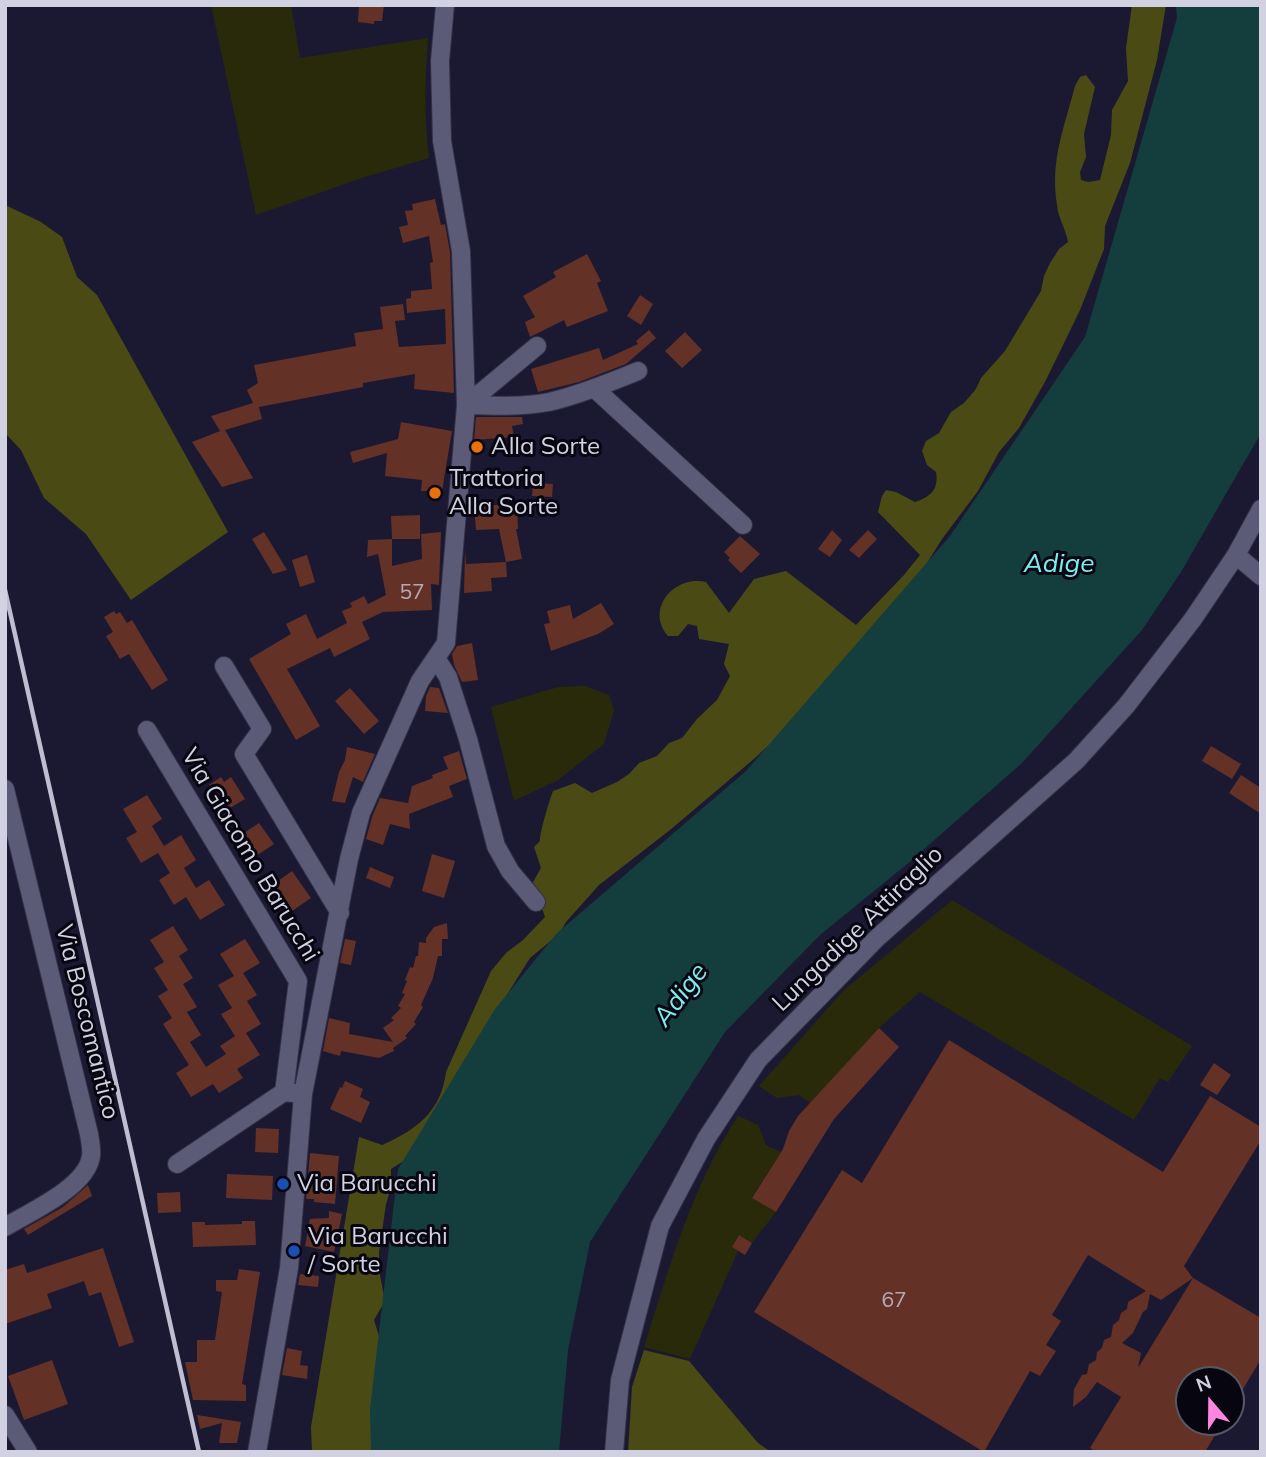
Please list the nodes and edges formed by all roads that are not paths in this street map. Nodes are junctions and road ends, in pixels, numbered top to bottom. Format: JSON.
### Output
{"nodes":[{"id":1,"x":445,"y":5,"type":"edge"},
{"id":2,"x":537,"y":346,"type":"dead end"},
{"id":3,"x":638,"y":371,"type":"dead end"},
{"id":4,"x":594,"y":388,"type":"junction"},
{"id":5,"x":466,"y":405,"type":"junction"},
{"id":6,"x":1261,"y":509,"type":"edge"},
{"id":7,"x":743,"y":525,"type":"dead end"},
{"id":8,"x":1236,"y":555,"type":"junction"},
{"id":9,"x":1261,"y":576,"type":"edge"},
{"id":10,"x":436,"y":658,"type":"junction"},
{"id":11,"x":224,"y":666,"type":"dead end"},
{"id":12,"x":147,"y":730,"type":"dead end"},
{"id":13,"x":5,"y":789,"type":"edge"},
{"id":14,"x":536,"y":902,"type":"dead end"},
{"id":15,"x":340,"y":913,"type":"junction"},
{"id":16,"x":284,"y":1092,"type":"junction"},
{"id":17,"x":303,"y":1094,"type":"junction"},
{"id":18,"x":177,"y":1164,"type":"dead end"},
{"id":19,"x":5,"y":1227,"type":"edge"},
{"id":20,"x":5,"y":1415,"type":"edge"},
{"id":21,"x":28,"y":1452,"type":"edge"},
{"id":22,"x":257,"y":1452,"type":"edge"},
{"id":23,"x":614,"y":1452,"type":"edge"}],
"edges":[{"from":1,"to":5,"type":"street","name":"Via Giacomo Barucchi"},
{"from":2,"to":5,"type":"street"},
{"from":3,"to":4,"type":"street"},
{"from":4,"to":5,"type":"street"},
{"from":4,"to":7,"type":"street"},
{"from":5,"to":10,"type":"street","name":"Via Giacomo Barucchi"},
{"from":6,"to":8,"type":"street","name":"Lungadige Attiraglio"},
{"from":8,"to":9,"type":"street"},
{"from":8,"to":23,"type":"street","name":"Lungadige Attiraglio"},
{"from":10,"to":14,"type":"street"},
{"from":10,"to":15,"type":"street","name":"Via Giacomo Barucchi"},
{"from":11,"to":15,"type":"street","name":"Via Giacomo Barucchi"},
{"from":12,"to":16,"type":"street","name":"Via Giacomo Barucchi"},
{"from":13,"to":19,"type":"street","name":"Via Boscomantico"},
{"from":15,"to":17,"type":"street","name":"Via Giacomo Barucchi"},
{"from":16,"to":17,"type":"street"},
{"from":16,"to":18,"type":"street"},
{"from":17,"to":22,"type":"street","name":"Via Giacomo Barucchi"},
{"from":20,"to":21,"type":"street"}]}
